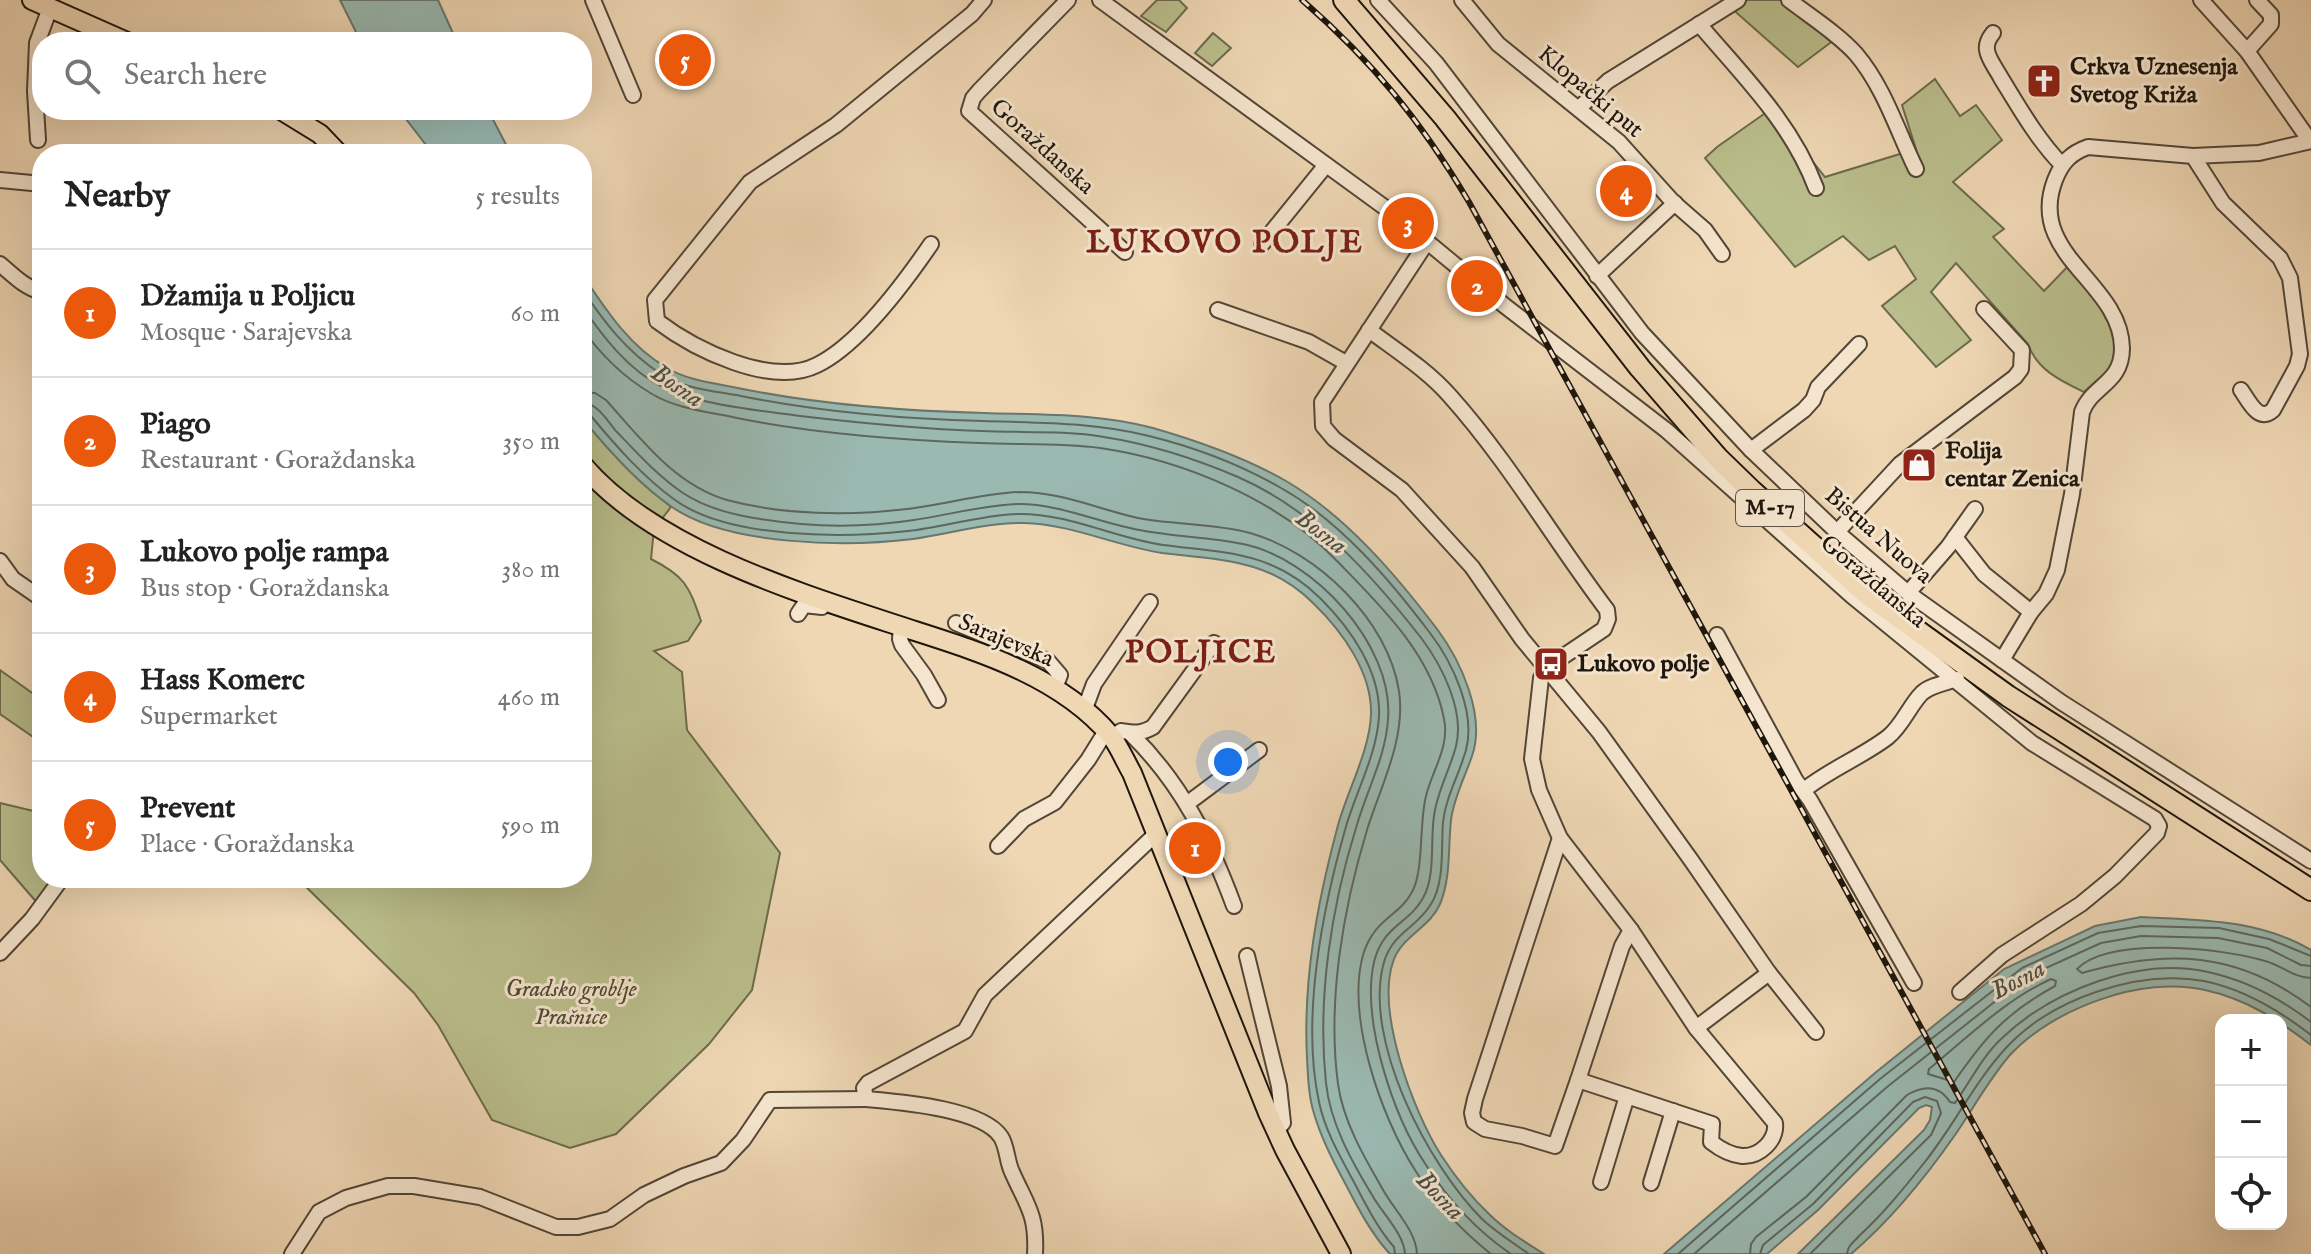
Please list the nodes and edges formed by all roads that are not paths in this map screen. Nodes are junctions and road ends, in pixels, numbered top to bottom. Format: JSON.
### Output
{"nodes":[{"id":1,"x":32,"y":0,"type":"edge"},
{"id":2,"x":593,"y":0,"type":"edge"},
{"id":3,"x":984,"y":0,"type":"edge"},
{"id":4,"x":1068,"y":0,"type":"edge"},
{"id":5,"x":1100,"y":0,"type":"edge"},
{"id":6,"x":1344,"y":0,"type":"edge"},
{"id":7,"x":1378,"y":0,"type":"edge"},
{"id":8,"x":1462,"y":0,"type":"edge"},
{"id":9,"x":1738,"y":0,"type":"edge"},
{"id":10,"x":1789,"y":0,"type":"edge"},
{"id":11,"x":2201,"y":0,"type":"edge"},
{"id":12,"x":2257,"y":0,"type":"edge"},
{"id":13,"x":50,"y":8,"type":"junction"},
{"id":14,"x":1699,"y":24,"type":"junction"},
{"id":15,"x":41,"y":32,"type":"edge"},
{"id":16,"x":104,"y":32,"type":"edge"},
{"id":17,"x":1993,"y":33,"type":"dead end"},
{"id":18,"x":2247,"y":51,"type":"junction"},
{"id":19,"x":633,"y":95,"type":"dead end"},
{"id":20,"x":1579,"y":108,"type":"junction"},
{"id":21,"x":37,"y":120,"type":"edge"},
{"id":22,"x":297,"y":120,"type":"edge"},
{"id":23,"x":38,"y":140,"type":"dead end"},
{"id":24,"x":2310,"y":141,"type":"edge"},
{"id":25,"x":330,"y":144,"type":"edge"},
{"id":26,"x":2193,"y":156,"type":"junction"},
{"id":27,"x":1326,"y":165,"type":"junction"},
{"id":28,"x":2062,"y":165,"type":"junction"},
{"id":29,"x":1916,"y":169,"type":"dead end"},
{"id":30,"x":0,"y":180,"type":"edge"},
{"id":31,"x":32,"y":183,"type":"edge"},
{"id":32,"x":1816,"y":188,"type":"dead end"},
{"id":33,"x":1675,"y":203,"type":"junction"},
{"id":34,"x":1427,"y":242,"type":"junction"},
{"id":35,"x":931,"y":244,"type":"dead end"},
{"id":36,"x":1262,"y":244,"type":"dead end"},
{"id":37,"x":1125,"y":252,"type":"dead end"},
{"id":38,"x":1722,"y":254,"type":"dead end"},
{"id":39,"x":0,"y":264,"type":"edge"},
{"id":40,"x":1597,"y":276,"type":"junction"},
{"id":41,"x":32,"y":290,"type":"edge"},
{"id":42,"x":1984,"y":309,"type":"dead end"},
{"id":43,"x":1218,"y":310,"type":"dead end"},
{"id":44,"x":1369,"y":330,"type":"junction"},
{"id":45,"x":1859,"y":344,"type":"dead end"},
{"id":46,"x":1346,"y":363,"type":"junction"},
{"id":47,"x":2241,"y":390,"type":"dead end"},
{"id":48,"x":1751,"y":450,"type":"junction"},
{"id":49,"x":592,"y":473,"type":"edge"},
{"id":50,"x":1975,"y":509,"type":"dead end"},
{"id":51,"x":1837,"y":532,"type":"junction"},
{"id":52,"x":1955,"y":537,"type":"junction"},
{"id":53,"x":0,"y":561,"type":"edge"},
{"id":54,"x":32,"y":592,"type":"edge"},
{"id":55,"x":1908,"y":593,"type":"junction"},
{"id":56,"x":1150,"y":602,"type":"dead end"},
{"id":57,"x":835,"y":603,"type":"junction"},
{"id":58,"x":2031,"y":612,"type":"junction"},
{"id":59,"x":798,"y":614,"type":"dead end"},
{"id":60,"x":956,"y":623,"type":"dead end"},
{"id":61,"x":901,"y":626,"type":"junction"},
{"id":62,"x":1717,"y":635,"type":"dead end"},
{"id":63,"x":1214,"y":643,"type":"dead end"},
{"id":64,"x":2002,"y":660,"type":"junction"},
{"id":65,"x":1546,"y":668,"type":"junction"},
{"id":66,"x":1957,"y":679,"type":"junction"},
{"id":67,"x":1055,"y":688,"type":"junction"},
{"id":68,"x":938,"y":700,"type":"dead end"},
{"id":69,"x":1084,"y":711,"type":"junction"},
{"id":70,"x":1109,"y":734,"type":"junction"},
{"id":71,"x":1131,"y":734,"type":"junction"},
{"id":72,"x":1259,"y":750,"type":"dead end"},
{"id":73,"x":1804,"y":790,"type":"junction"},
{"id":74,"x":1188,"y":803,"type":"junction"},
{"id":75,"x":1157,"y":833,"type":"junction"},
{"id":76,"x":1560,"y":838,"type":"junction"},
{"id":77,"x":998,"y":846,"type":"dead end"},
{"id":78,"x":2311,"y":861,"type":"edge"},
{"id":79,"x":55,"y":888,"type":"edge"},
{"id":80,"x":2311,"y":890,"type":"edge"},
{"id":81,"x":1234,"y":906,"type":"dead end"},
{"id":82,"x":1631,"y":930,"type":"junction"},
{"id":83,"x":0,"y":953,"type":"edge"},
{"id":84,"x":1247,"y":956,"type":"dead end"},
{"id":85,"x":1769,"y":973,"type":"junction"},
{"id":86,"x":1914,"y":983,"type":"dead end"},
{"id":87,"x":1960,"y":992,"type":"dead end"},
{"id":88,"x":1696,"y":1028,"type":"junction"},
{"id":89,"x":1816,"y":1032,"type":"dead end"},
{"id":90,"x":1578,"y":1080,"type":"junction"},
{"id":91,"x":1627,"y":1096,"type":"junction"},
{"id":92,"x":866,"y":1099,"type":"junction"},
{"id":93,"x":1673,"y":1111,"type":"junction"},
{"id":94,"x":1276,"y":1131,"type":"junction"},
{"id":95,"x":1601,"y":1182,"type":"dead end"},
{"id":96,"x":1651,"y":1183,"type":"dead end"},
{"id":97,"x":292,"y":1254,"type":"edge"},
{"id":98,"x":1035,"y":1254,"type":"edge"},
{"id":99,"x":1341,"y":1254,"type":"edge"}],
"edges":[{"from":1,"to":13,"type":"main road"},
{"from":2,"to":19,"type":"street"},
{"from":3,"to":35,"type":"street"},
{"from":4,"to":37,"type":"street","name":"Goraždanska"},
{"from":5,"to":27,"type":"street","name":"Goraždanska"},
{"from":6,"to":80,"type":"highway","number":"M-17"},
{"from":7,"to":40,"type":"street","name":"Bistua Nuova"},
{"from":8,"to":20,"type":"street","name":"Klopački put"},
{"from":9,"to":14,"type":"street"},
{"from":10,"to":29,"type":"street"},
{"from":11,"to":18,"type":"street"},
{"from":12,"to":18,"type":"street"},
{"from":13,"to":15,"type":"street"},
{"from":13,"to":16,"type":"main road"},
{"from":14,"to":20,"type":"street"},
{"from":14,"to":32,"type":"street"},
{"from":17,"to":28,"type":"street"},
{"from":18,"to":24,"type":"street"},
{"from":20,"to":33,"type":"street","name":"Klopački put"},
{"from":21,"to":23,"type":"street"},
{"from":22,"to":25,"type":"main road"},
{"from":24,"to":26,"type":"street"},
{"from":26,"to":28,"type":"street"},
{"from":26,"to":47,"type":"street"},
{"from":27,"to":34,"type":"street","name":"Goraždanska"},
{"from":27,"to":36,"type":"street"},
{"from":28,"to":58,"type":"street"},
{"from":30,"to":31,"type":"street"},
{"from":33,"to":38,"type":"street","name":"Klopački put"},
{"from":33,"to":40,"type":"street"},
{"from":34,"to":44,"type":"street"},
{"from":34,"to":66,"type":"street","name":"Goraždanska"},
{"from":39,"to":41,"type":"street"},
{"from":40,"to":48,"type":"street","name":"Bistua Nuova"},
{"from":42,"to":51,"type":"street"},
{"from":43,"to":46,"type":"street"},
{"from":44,"to":46,"type":"street"},
{"from":44,"to":65,"type":"street"},
{"from":45,"to":48,"type":"street"},
{"from":46,"to":65,"type":"street"},
{"from":48,"to":51,"type":"street","name":"Bistua Nuova"},
{"from":49,"to":57,"type":"main road","name":"Sarajevska"},
{"from":50,"to":52,"type":"street"},
{"from":51,"to":55,"type":"street","name":"Bistua Nuova"},
{"from":52,"to":55,"type":"street"},
{"from":52,"to":58,"type":"street"},
{"from":53,"to":54,"type":"street"},
{"from":55,"to":64,"type":"street","name":"Bistua Nuova"},
{"from":56,"to":69,"type":"street"},
{"from":57,"to":59,"type":"street"},
{"from":57,"to":61,"type":"main road","name":"Sarajevska"},
{"from":58,"to":64,"type":"street"},
{"from":60,"to":67,"type":"street"},
{"from":61,"to":67,"type":"main road","name":"Sarajevska"},
{"from":61,"to":68,"type":"street"},
{"from":62,"to":73,"type":"street"},
{"from":63,"to":71,"type":"street"},
{"from":64,"to":78,"type":"street","name":"Bistua Nuova"},
{"from":65,"to":76,"type":"street"},
{"from":65,"to":85,"type":"street"},
{"from":66,"to":73,"type":"street"},
{"from":66,"to":87,"type":"street","name":"Goraždanska"},
{"from":67,"to":69,"type":"main road","name":"Sarajevska"},
{"from":69,"to":70,"type":"main road","name":"Sarajevska"},
{"from":70,"to":71,"type":"street"},
{"from":70,"to":75,"type":"main road","name":"Sarajevska"},
{"from":70,"to":77,"type":"street"},
{"from":71,"to":74,"type":"street"},
{"from":72,"to":74,"type":"street"},
{"from":73,"to":86,"type":"street"},
{"from":74,"to":81,"type":"street"},
{"from":75,"to":92,"type":"street"},
{"from":75,"to":94,"type":"main road","name":"Sarajevska"},
{"from":76,"to":82,"type":"street"},
{"from":76,"to":90,"type":"street"},
{"from":79,"to":83,"type":"street"},
{"from":82,"to":88,"type":"street"},
{"from":82,"to":90,"type":"street"},
{"from":84,"to":94,"type":"street"},
{"from":85,"to":88,"type":"street"},
{"from":85,"to":89,"type":"street"},
{"from":88,"to":93,"type":"street"},
{"from":90,"to":91,"type":"street"},
{"from":91,"to":93,"type":"street"},
{"from":91,"to":95,"type":"street"},
{"from":92,"to":97,"type":"street"},
{"from":92,"to":98,"type":"street"},
{"from":93,"to":96,"type":"street"},
{"from":94,"to":99,"type":"main road","name":"Sarajevska"}]}
